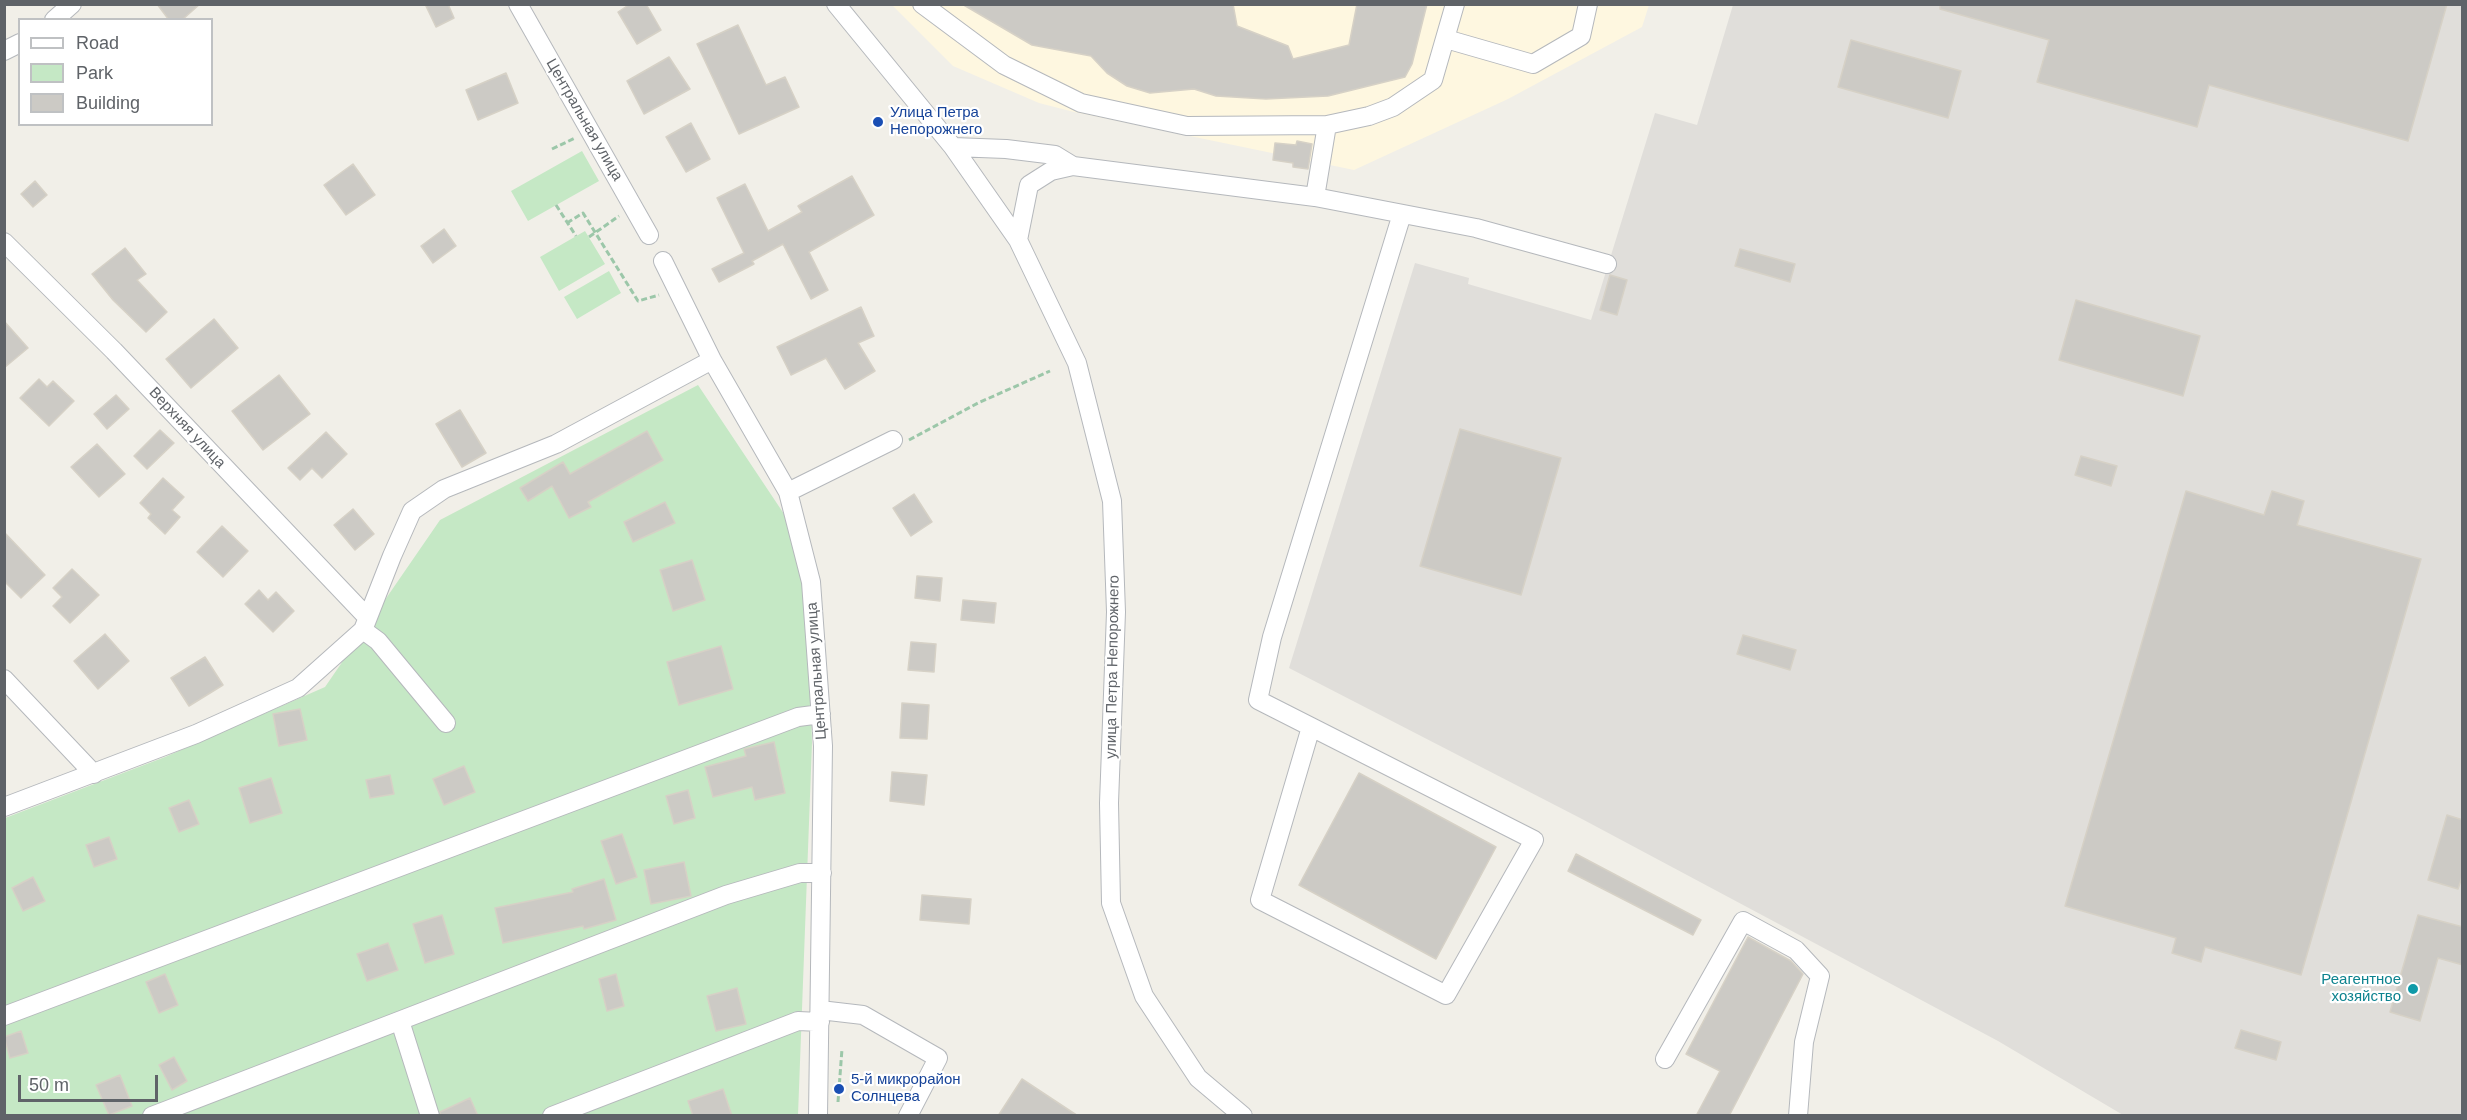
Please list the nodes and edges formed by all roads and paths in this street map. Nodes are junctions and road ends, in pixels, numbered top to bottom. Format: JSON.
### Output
{"nodes":[{"id":1,"x":72,"y":4,"type":"edge"},
{"id":2,"x":518,"y":4,"type":"edge"},
{"id":3,"x":836,"y":4,"type":"edge"},
{"id":4,"x":922,"y":4,"type":"edge"},
{"id":5,"x":1455,"y":4,"type":"edge"},
{"id":6,"x":1588,"y":4,"type":"edge"},
{"id":7,"x":56,"y":18,"type":"edge"},
{"id":8,"x":1446,"y":39,"type":"junction"},
{"id":9,"x":18,"y":44,"type":"edge"},
{"id":10,"x":4,"y":51,"type":"edge"},
{"id":11,"x":1327,"y":124,"type":"junction"},
{"id":12,"x":590,"y":130,"type":"junction"},
{"id":13,"x":953,"y":147,"type":"junction"},
{"id":14,"x":552,"y":149,"type":"dead end"},
{"id":15,"x":1073,"y":166,"type":"junction"},
{"id":16,"x":1315,"y":197,"type":"junction"},
{"id":17,"x":556,"y":205,"type":"dead end"},
{"id":18,"x":633,"y":206,"type":"junction"},
{"id":19,"x":1402,"y":214,"type":"junction"},
{"id":20,"x":567,"y":223,"type":"junction"},
{"id":21,"x":596,"y":233,"type":"junction"},
{"id":22,"x":649,"y":235,"type":"dead end"},
{"id":23,"x":576,"y":236,"type":"dead end"},
{"id":24,"x":589,"y":237,"type":"dead end"},
{"id":25,"x":1018,"y":240,"type":"junction"},
{"id":26,"x":4,"y":242,"type":"edge"},
{"id":27,"x":663,"y":261,"type":"dead end"},
{"id":28,"x":1607,"y":264,"type":"dead end"},
{"id":29,"x":667,"y":293,"type":"dead end"},
{"id":30,"x":712,"y":360,"type":"junction"},
{"id":31,"x":1050,"y":371,"type":"dead end"},
{"id":32,"x":893,"y":440,"type":"joint"},
{"id":33,"x":788,"y":492,"type":"junction"},
{"id":34,"x":365,"y":624,"type":"junction"},
{"id":35,"x":4,"y":679,"type":"edge"},
{"id":36,"x":821,"y":714,"type":"junction"},
{"id":37,"x":446,"y":723,"type":"dead end"},
{"id":38,"x":1311,"y":727,"type":"junction"},
{"id":39,"x":94,"y":774,"type":"junction"},
{"id":40,"x":4,"y":807,"type":"edge"},
{"id":41,"x":822,"y":873,"type":"junction"},
{"id":42,"x":4,"y":1016,"type":"edge"},
{"id":43,"x":820,"y":1016,"type":"junction"},
{"id":44,"x":400,"y":1021,"type":"junction"},
{"id":45,"x":842,"y":1049,"type":"dead end"},
{"id":46,"x":1665,"y":1059,"type":"dead end"},
{"id":47,"x":838,"y":1104,"type":"dead end"},
{"id":48,"x":153,"y":1116,"type":"edge"},
{"id":49,"x":430,"y":1116,"type":"edge"},
{"id":50,"x":552,"y":1116,"type":"edge"},
{"id":51,"x":818,"y":1116,"type":"edge"},
{"id":52,"x":908,"y":1116,"type":"edge"},
{"id":53,"x":1243,"y":1116,"type":"edge"},
{"id":54,"x":1798,"y":1116,"type":"edge"}],
"edges":[{"from":1,"to":7,"type":"street"},
{"from":2,"to":12,"type":"street","name":"Центральная улица"},
{"from":3,"to":13,"type":"street","name":"улица Петра Непорожнего"},
{"from":4,"to":11,"type":"street"},
{"from":5,"to":8,"type":"street"},
{"from":6,"to":8,"type":"street"},
{"from":8,"to":11,"type":"street"},
{"from":9,"to":10,"type":"street"},
{"from":11,"to":16,"type":"street"},
{"from":12,"to":14,"type":"path"},
{"from":12,"to":18,"type":"street","name":"Центральная улица"},
{"from":13,"to":15,"type":"street"},
{"from":13,"to":25,"type":"street","name":"улица Петра Непорожнего"},
{"from":15,"to":16,"type":"street"},
{"from":15,"to":25,"type":"street"},
{"from":16,"to":19,"type":"street"},
{"from":17,"to":20,"type":"path"},
{"from":18,"to":21,"type":"path"},
{"from":18,"to":22,"type":"street","name":"Центральная улица"},
{"from":19,"to":28,"type":"street"},
{"from":19,"to":38,"type":"street"},
{"from":20,"to":21,"type":"path"},
{"from":20,"to":23,"type":"path"},
{"from":21,"to":24,"type":"path"},
{"from":21,"to":29,"type":"path"},
{"from":25,"to":53,"type":"street","name":"улица Петра Непорожнего"},
{"from":26,"to":34,"type":"street","name":"Верхняя улица"},
{"from":27,"to":30,"type":"street","name":"Центральная улица"},
{"from":30,"to":33,"type":"street","name":"Центральная улица"},
{"from":30,"to":34,"type":"street"},
{"from":31,"to":32,"type":"path"},
{"from":32,"to":33,"type":"street"},
{"from":33,"to":36,"type":"street","name":"Центральная улица"},
{"from":34,"to":37,"type":"street","name":"Верхняя улица"},
{"from":34,"to":39,"type":"street"},
{"from":35,"to":39,"type":"street"},
{"from":36,"to":41,"type":"street","name":"Центральная улица"},
{"from":36,"to":42,"type":"street"},
{"from":38,"to":38,"type":"street"},
{"from":39,"to":40,"type":"street"},
{"from":41,"to":43,"type":"street","name":"Центральная улица"},
{"from":41,"to":44,"type":"street"},
{"from":43,"to":50,"type":"street"},
{"from":43,"to":51,"type":"street","name":"Центральная улица"},
{"from":43,"to":52,"type":"street"},
{"from":44,"to":48,"type":"street"},
{"from":44,"to":49,"type":"street"},
{"from":45,"to":47,"type":"path"},
{"from":46,"to":54,"type":"street"}]}
